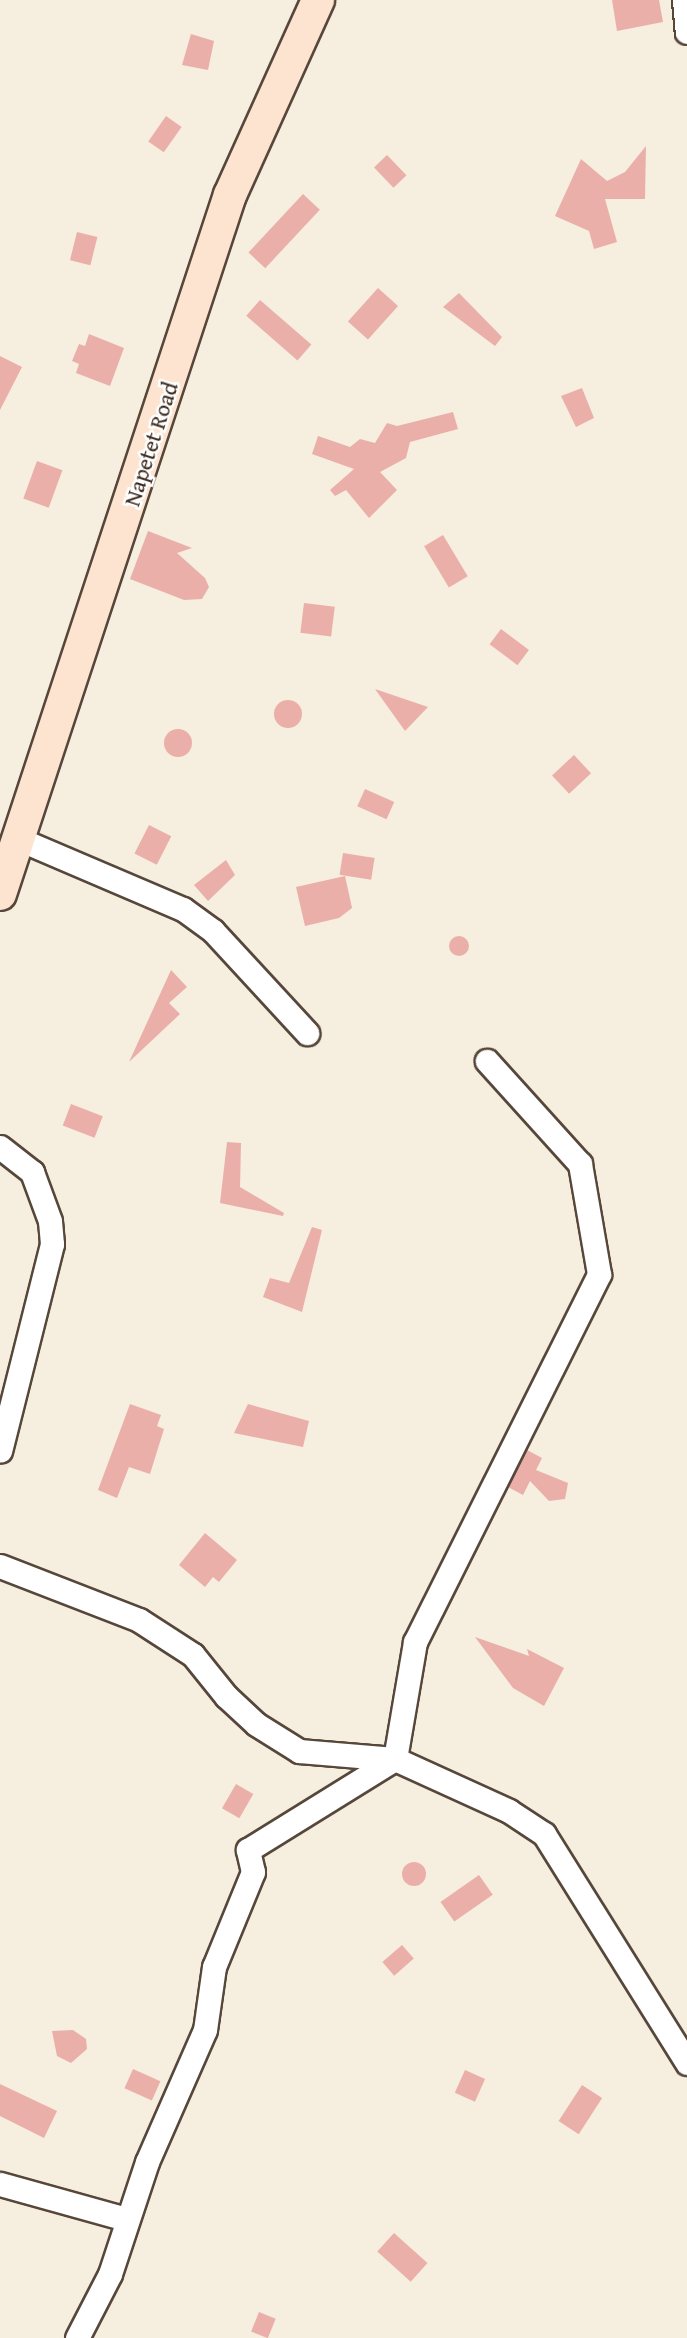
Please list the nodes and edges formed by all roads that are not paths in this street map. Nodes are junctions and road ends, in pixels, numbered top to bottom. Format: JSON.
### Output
{"nodes":[{"id":1,"x":318,"y":0,"type":"edge"},
{"id":2,"x":684,"y":0,"type":"edge"},
{"id":3,"x":687,"y":32,"type":"edge"},
{"id":4,"x":21,"y":841,"type":"junction"},
{"id":5,"x":0,"y":894,"type":"edge"},
{"id":6,"x":307,"y":1033,"type":"dead end"},
{"id":7,"x":487,"y":1060,"type":"dead end"},
{"id":8,"x":0,"y":1147,"type":"edge"},
{"id":9,"x":0,"y":1451,"type":"edge"},
{"id":10,"x":0,"y":1566,"type":"edge"},
{"id":11,"x":395,"y":1759,"type":"junction"},
{"id":12,"x":687,"y":2063,"type":"edge"},
{"id":13,"x":0,"y":2185,"type":"edge"},
{"id":14,"x":126,"y":2219,"type":"junction"},
{"id":15,"x":77,"y":2338,"type":"edge"}],
"edges":[{"from":1,"to":4,"type":"main road","name":"Napetet Road"},
{"from":2,"to":3,"type":"street"},
{"from":4,"to":5,"type":"main road","name":"Napetet Road"},
{"from":4,"to":6,"type":"street"},
{"from":7,"to":11,"type":"street"},
{"from":8,"to":9,"type":"street"},
{"from":10,"to":11,"type":"street"},
{"from":11,"to":12,"type":"street"},
{"from":11,"to":14,"type":"street"},
{"from":13,"to":14,"type":"street"},
{"from":14,"to":15,"type":"street"}]}
